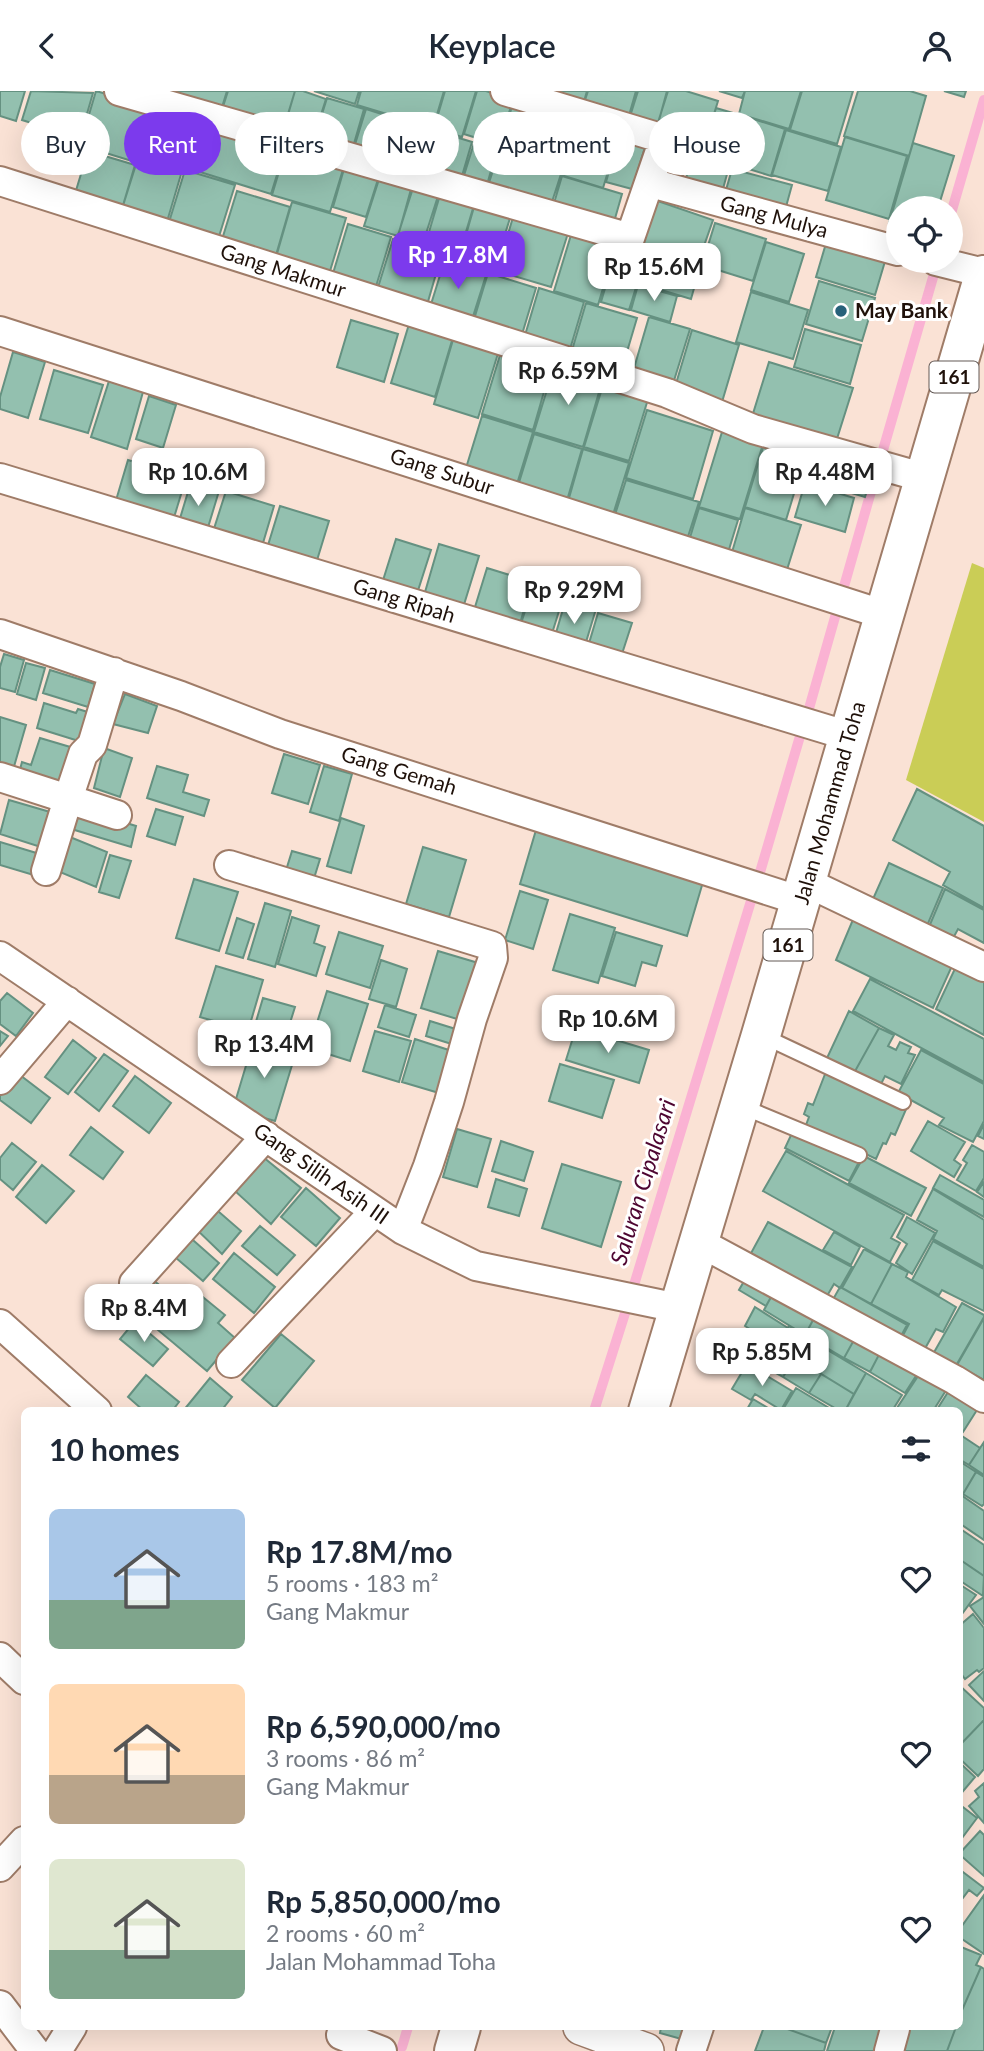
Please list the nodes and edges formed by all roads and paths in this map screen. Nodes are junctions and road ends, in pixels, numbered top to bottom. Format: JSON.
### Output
{"nodes":[{"id":1,"x":119,"y":91,"type":"edge"},
{"id":2,"x":505,"y":91,"type":"edge"},
{"id":3,"x":0,"y":181,"type":"edge"},
{"id":4,"x":650,"y":183,"type":"junction"},
{"id":5,"x":886,"y":248,"type":"edge"},
{"id":6,"x":963,"y":268,"type":"edge"},
{"id":7,"x":984,"y":274,"type":"edge"},
{"id":8,"x":976,"y":330,"type":"edge"},
{"id":9,"x":0,"y":331,"type":"edge"},
{"id":10,"x":0,"y":478,"type":"edge"},
{"id":11,"x":925,"y":478,"type":"junction"},
{"id":12,"x":885,"y":615,"type":"junction"},
{"id":13,"x":0,"y":633,"type":"edge"},
{"id":14,"x":114,"y":672,"type":"junction"},
{"id":15,"x":849,"y":736,"type":"junction"},
{"id":16,"x":0,"y":778,"type":"edge"},
{"id":17,"x":68,"y":799,"type":"junction"},
{"id":18,"x":117,"y":815,"type":"dead end"},
{"id":19,"x":229,"y":865,"type":"dead end"},
{"id":20,"x":46,"y":871,"type":"dead end"},
{"id":21,"x":804,"y":891,"type":"junction"},
{"id":22,"x":0,"y":956,"type":"edge"},
{"id":23,"x":984,"y":967,"type":"edge"},
{"id":24,"x":67,"y":1001,"type":"junction"},
{"id":25,"x":761,"y":1035,"type":"junction"},
{"id":26,"x":0,"y":1080,"type":"edge"},
{"id":27,"x":903,"y":1102,"type":"dead end"},
{"id":28,"x":740,"y":1106,"type":"junction"},
{"id":29,"x":266,"y":1136,"type":"junction"},
{"id":30,"x":859,"y":1155,"type":"dead end"},
{"id":31,"x":375,"y":1211,"type":"junction"},
{"id":32,"x":403,"y":1230,"type":"junction"},
{"id":33,"x":699,"y":1243,"type":"junction"},
{"id":34,"x":134,"y":1283,"type":"dead end"},
{"id":35,"x":678,"y":1308,"type":"junction"},
{"id":36,"x":0,"y":1324,"type":"edge"},
{"id":37,"x":231,"y":1363,"type":"dead end"},
{"id":38,"x":984,"y":1398,"type":"edge"},
{"id":39,"x":93,"y":1407,"type":"edge"},
{"id":40,"x":649,"y":1407,"type":"edge"},
{"id":41,"x":0,"y":1657,"type":"edge"},
{"id":42,"x":21,"y":1677,"type":"edge"},
{"id":43,"x":21,"y":1844,"type":"edge"},
{"id":44,"x":0,"y":1867,"type":"edge"},
{"id":45,"x":0,"y":2005,"type":"edge"},
{"id":46,"x":70,"y":2030,"type":"edge"},
{"id":47,"x":460,"y":2030,"type":"edge"},
{"id":48,"x":589,"y":2030,"type":"edge"},
{"id":49,"x":698,"y":2030,"type":"edge"},
{"id":50,"x":341,"y":2035,"type":"dead end"},
{"id":51,"x":35,"y":2051,"type":"edge"},
{"id":52,"x":57,"y":2051,"type":"edge"},
{"id":53,"x":382,"y":2051,"type":"edge"},
{"id":54,"x":454,"y":2051,"type":"edge"},
{"id":55,"x":646,"y":2051,"type":"edge"},
{"id":56,"x":691,"y":2051,"type":"edge"}],
"edges":[{"from":1,"to":4,"type":"street"},
{"from":2,"to":4,"type":"street"},
{"from":3,"to":11,"type":"street","name":"Gang Makmur"},
{"from":4,"to":5,"type":"street","name":"Gang Mulya"},
{"from":6,"to":7,"type":"street"},
{"from":7,"to":8,"type":"main road","name":"Jalan Mohammad Toha","number":"161"},
{"from":8,"to":11,"type":"main road","name":"Jalan Mohammad Toha","number":"161"},
{"from":9,"to":12,"type":"street","name":"Gang Subur"},
{"from":10,"to":15,"type":"street","name":"Gang Ripah"},
{"from":11,"to":12,"type":"main road","name":"Jalan Mohammad Toha","number":"161"},
{"from":12,"to":15,"type":"main road","name":"Jalan Mohammad Toha","number":"161"},
{"from":13,"to":14,"type":"street","name":"Gang Gemah"},
{"from":14,"to":17,"type":"street"},
{"from":14,"to":21,"type":"street","name":"Gang Gemah"},
{"from":15,"to":21,"type":"main road","name":"Jalan Mohammad Toha","number":"161"},
{"from":16,"to":17,"type":"street"},
{"from":17,"to":18,"type":"street"},
{"from":17,"to":20,"type":"street"},
{"from":19,"to":32,"type":"street"},
{"from":21,"to":23,"type":"street","name":"Gang Gemah"},
{"from":21,"to":25,"type":"main road","name":"Jalan Mohammad Toha","number":"161"},
{"from":22,"to":24,"type":"street","name":"Gang Silih Asih III"},
{"from":24,"to":26,"type":"street"},
{"from":24,"to":29,"type":"street","name":"Gang Silih Asih III"},
{"from":25,"to":27,"type":"lane"},
{"from":25,"to":28,"type":"main road","name":"Jalan Mohammad Toha","number":"161"},
{"from":28,"to":30,"type":"lane"},
{"from":28,"to":33,"type":"main road","name":"Jalan Mohammad Toha","number":"161"},
{"from":29,"to":31,"type":"street","name":"Gang Silih Asih III"},
{"from":29,"to":34,"type":"street"},
{"from":31,"to":32,"type":"street","name":"Gang Silih Asih III"},
{"from":31,"to":37,"type":"street"},
{"from":32,"to":35,"type":"street","name":"Gang Silih Asih III"},
{"from":33,"to":35,"type":"main road","name":"Jalan Mohammad Toha","number":"161"},
{"from":33,"to":38,"type":"street"},
{"from":35,"to":40,"type":"main road","name":"Jalan Mohammad Toha","number":"161"},
{"from":36,"to":39,"type":"street"},
{"from":41,"to":42,"type":"street"},
{"from":43,"to":44,"type":"street"},
{"from":45,"to":51,"type":"street"},
{"from":46,"to":52,"type":"street"},
{"from":47,"to":54,"type":"main road"},
{"from":48,"to":55,"type":"street"},
{"from":49,"to":56,"type":"street"},
{"from":50,"to":53,"type":"street"}]}
